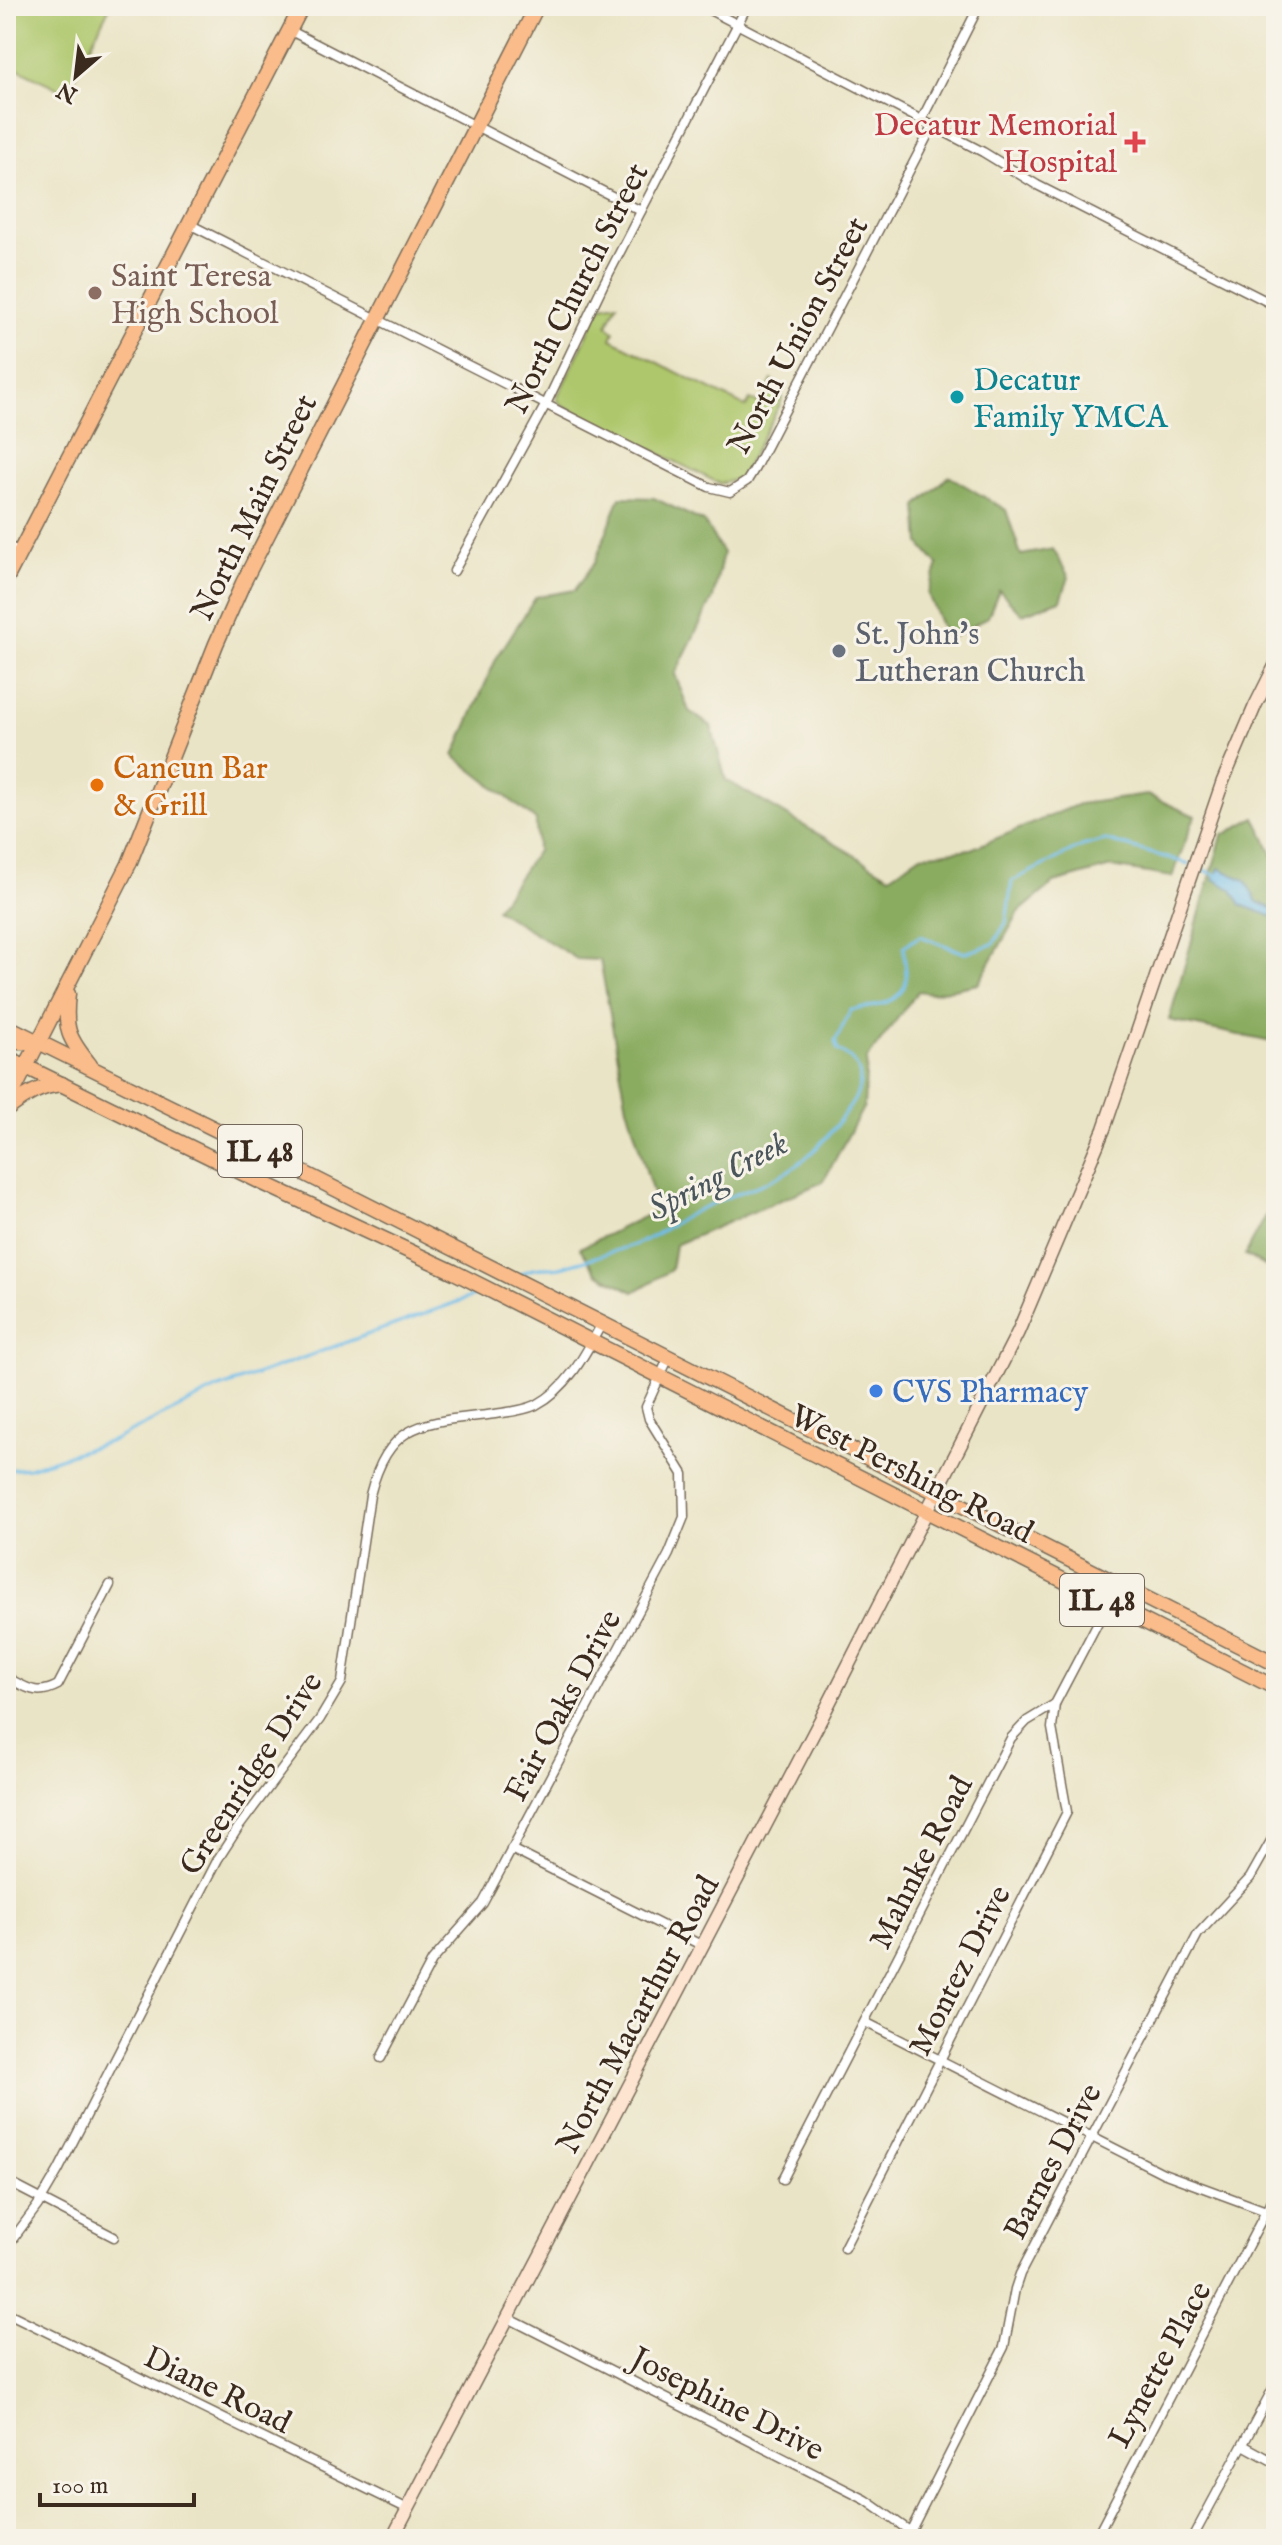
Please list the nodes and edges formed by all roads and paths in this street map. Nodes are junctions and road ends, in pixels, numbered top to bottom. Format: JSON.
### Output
{"nodes":[{"id":1,"x":302,"y":6,"type":"edge"},
{"id":2,"x":537,"y":6,"type":"edge"},
{"id":3,"x":702,"y":6,"type":"edge"},
{"id":4,"x":747,"y":6,"type":"edge"},
{"id":5,"x":979,"y":6,"type":"edge"},
{"id":6,"x":738,"y":25,"type":"junction"},
{"id":7,"x":289,"y":30,"type":"junction"},
{"id":8,"x":922,"y":119,"type":"junction"},
{"id":9,"x":477,"y":125,"type":"junction"},
{"id":10,"x":933,"y":125,"type":"junction"},
{"id":11,"x":641,"y":211,"type":"junction"},
{"id":12,"x":191,"y":225,"type":"junction"},
{"id":13,"x":1276,"y":306,"type":"edge"},
{"id":14,"x":378,"y":319,"type":"junction"},
{"id":15,"x":546,"y":404,"type":"junction"},
{"id":16,"x":13,"y":548,"type":"edge"},
{"id":17,"x":454,"y":571,"type":"dead end"},
{"id":18,"x":6,"y":579,"type":"edge"},
{"id":19,"x":1276,"y":664,"type":"edge"},
{"id":20,"x":69,"y":985,"type":"junction"},
{"id":21,"x":6,"y":1026,"type":"edge"},
{"id":22,"x":6,"y":1042,"type":"edge"},
{"id":23,"x":39,"y":1042,"type":"junction"},
{"id":24,"x":6,"y":1057,"type":"edge"},
{"id":25,"x":26,"y":1066,"type":"junction"},
{"id":26,"x":93,"y":1069,"type":"junction"},
{"id":27,"x":63,"y":1084,"type":"junction"},
{"id":28,"x":6,"y":1108,"type":"edge"},
{"id":29,"x":601,"y":1325,"type":"junction"},
{"id":30,"x":591,"y":1344,"type":"junction"},
{"id":31,"x":668,"y":1359,"type":"junction"},
{"id":32,"x":659,"y":1377,"type":"junction"},
{"id":33,"x":936,"y":1493,"type":"junction"},
{"id":34,"x":927,"y":1513,"type":"junction"},
{"id":35,"x":1118,"y":1584,"type":"junction"},
{"id":36,"x":110,"y":1585,"type":"dead end"},
{"id":37,"x":1108,"y":1603,"type":"junction"},
{"id":38,"x":1192,"y":1645,"type":"junction"},
{"id":39,"x":1276,"y":1664,"type":"edge"},
{"id":40,"x":6,"y":1677,"type":"edge"},
{"id":41,"x":1276,"y":1677,"type":"edge"},
{"id":42,"x":1276,"y":1688,"type":"edge"},
{"id":43,"x":1055,"y":1704,"type":"junction"},
{"id":44,"x":1276,"y":1832,"type":"edge"},
{"id":45,"x":511,"y":1849,"type":"junction"},
{"id":46,"x":701,"y":1945,"type":"junction"},
{"id":47,"x":865,"y":2022,"type":"junction"},
{"id":48,"x":381,"y":2058,"type":"dead end"},
{"id":49,"x":940,"y":2060,"type":"junction"},
{"id":50,"x":1091,"y":2137,"type":"junction"},
{"id":51,"x":783,"y":2179,"type":"dead end"},
{"id":52,"x":6,"y":2181,"type":"edge"},
{"id":53,"x":1276,"y":2192,"type":"edge"},
{"id":54,"x":41,"y":2199,"type":"junction"},
{"id":55,"x":1266,"y":2211,"type":"junction"},
{"id":56,"x":1276,"y":2219,"type":"edge"},
{"id":57,"x":114,"y":2237,"type":"dead end"},
{"id":58,"x":6,"y":2248,"type":"edge"},
{"id":59,"x":844,"y":2248,"type":"dead end"},
{"id":60,"x":6,"y":2312,"type":"edge"},
{"id":61,"x":508,"y":2318,"type":"junction"},
{"id":62,"x":1276,"y":2383,"type":"edge"},
{"id":63,"x":1243,"y":2445,"type":"junction"},
{"id":64,"x":1276,"y":2463,"type":"edge"},
{"id":65,"x":408,"y":2509,"type":"junction"},
{"id":66,"x":910,"y":2532,"type":"junction"},
{"id":67,"x":392,"y":2539,"type":"edge"},
{"id":68,"x":921,"y":2539,"type":"edge"},
{"id":69,"x":1095,"y":2539,"type":"edge"},
{"id":70,"x":1192,"y":2539,"type":"edge"}],
"edges":[{"from":1,"to":7,"type":"main road"},
{"from":2,"to":9,"type":"main road","name":"North Main Street"},
{"from":3,"to":6,"type":"street"},
{"from":4,"to":6,"type":"street","name":"North Church Street"},
{"from":5,"to":8,"type":"street"},
{"from":6,"to":8,"type":"street"},
{"from":6,"to":11,"type":"street","name":"North Church Street"},
{"from":7,"to":9,"type":"street"},
{"from":7,"to":12,"type":"main road"},
{"from":8,"to":10,"type":"street"},
{"from":9,"to":11,"type":"street"},
{"from":9,"to":14,"type":"main road","name":"North Main Street"},
{"from":10,"to":13,"type":"street"},
{"from":10,"to":15,"type":"street","name":"North Union Street"},
{"from":11,"to":15,"type":"street","name":"North Church Street"},
{"from":12,"to":14,"type":"street"},
{"from":12,"to":16,"type":"main road"},
{"from":14,"to":15,"type":"street"},
{"from":14,"to":20,"type":"main road","name":"North Main Street"},
{"from":15,"to":17,"type":"street","name":"North Church Street"},
{"from":16,"to":18,"type":"main road"},
{"from":19,"to":33,"type":"street","name":"North Macarthur Road"},
{"from":20,"to":23,"type":"main road","name":"North Main Street"},
{"from":20,"to":26,"type":"main road"},
{"from":21,"to":23,"type":"main road","number":"IL 48"},
{"from":22,"to":23,"type":"main road"},
{"from":23,"to":25,"type":"main road","name":"North Main Street"},
{"from":23,"to":26,"type":"main road","number":"IL 48"},
{"from":24,"to":25,"type":"main road","number":"IL 48"},
{"from":25,"to":27,"type":"main road","number":"IL 48"},
{"from":25,"to":28,"type":"main road","name":"North Main Street"},
{"from":26,"to":29,"type":"main road","name":"West Pershing Road","number":"IL 48"},
{"from":27,"to":28,"type":"main road"},
{"from":27,"to":30,"type":"main road","name":"West Pershing Road","number":"IL 48"},
{"from":29,"to":30,"type":"street","name":"Greenridge Drive"},
{"from":29,"to":31,"type":"main road","name":"West Pershing Road","number":"IL 48"},
{"from":30,"to":32,"type":"main road","name":"West Pershing Road","number":"IL 48"},
{"from":30,"to":54,"type":"street","name":"Greenridge Drive"},
{"from":31,"to":32,"type":"street","name":"Fair Oaks Drive"},
{"from":31,"to":33,"type":"main road","name":"West Pershing Road","number":"IL 48"},
{"from":32,"to":34,"type":"main road","name":"West Pershing Road","number":"IL 48"},
{"from":32,"to":45,"type":"street","name":"Fair Oaks Drive"},
{"from":33,"to":34,"type":"street","name":"North Macarthur Road"},
{"from":33,"to":35,"type":"main road","name":"West Pershing Road","number":"IL 48"},
{"from":34,"to":37,"type":"main road","name":"West Pershing Road","number":"IL 48"},
{"from":34,"to":46,"type":"street","name":"North Macarthur Road"},
{"from":35,"to":37,"type":"street","name":"Mahnke Road"},
{"from":35,"to":39,"type":"main road","name":"West Pershing Road","number":"IL 48"},
{"from":36,"to":40,"type":"street"},
{"from":37,"to":38,"type":"main road","name":"West Pershing Road","number":"IL 48"},
{"from":37,"to":43,"type":"street","name":"Mahnke Road"},
{"from":38,"to":41,"type":"main road"},
{"from":38,"to":42,"type":"main road","name":"West Pershing Road","number":"IL 48"},
{"from":43,"to":47,"type":"street","name":"Mahnke Road"},
{"from":43,"to":49,"type":"street","name":"Montez Drive"},
{"from":44,"to":50,"type":"street","name":"Barnes Drive"},
{"from":45,"to":46,"type":"street"},
{"from":45,"to":48,"type":"street","name":"Fair Oaks Drive"},
{"from":46,"to":61,"type":"street","name":"North Macarthur Road"},
{"from":47,"to":49,"type":"street"},
{"from":47,"to":51,"type":"street","name":"Mahnke Road"},
{"from":49,"to":50,"type":"street"},
{"from":49,"to":59,"type":"street","name":"Montez Drive"},
{"from":50,"to":55,"type":"street"},
{"from":50,"to":66,"type":"street","name":"Barnes Drive"},
{"from":52,"to":54,"type":"street"},
{"from":53,"to":55,"type":"street","name":"Lynette Place"},
{"from":54,"to":57,"type":"street"},
{"from":54,"to":58,"type":"street","name":"Greenridge Drive"},
{"from":55,"to":56,"type":"street"},
{"from":55,"to":69,"type":"street","name":"Lynette Place"},
{"from":60,"to":65,"type":"street","name":"Diane Road"},
{"from":61,"to":65,"type":"street","name":"North Macarthur Road"},
{"from":61,"to":66,"type":"street","name":"Josephine Drive"},
{"from":62,"to":63,"type":"street"},
{"from":63,"to":64,"type":"street"},
{"from":63,"to":70,"type":"street"},
{"from":65,"to":67,"type":"street","name":"North Macarthur Road"},
{"from":66,"to":68,"type":"street","name":"Josephine Drive"}]}
